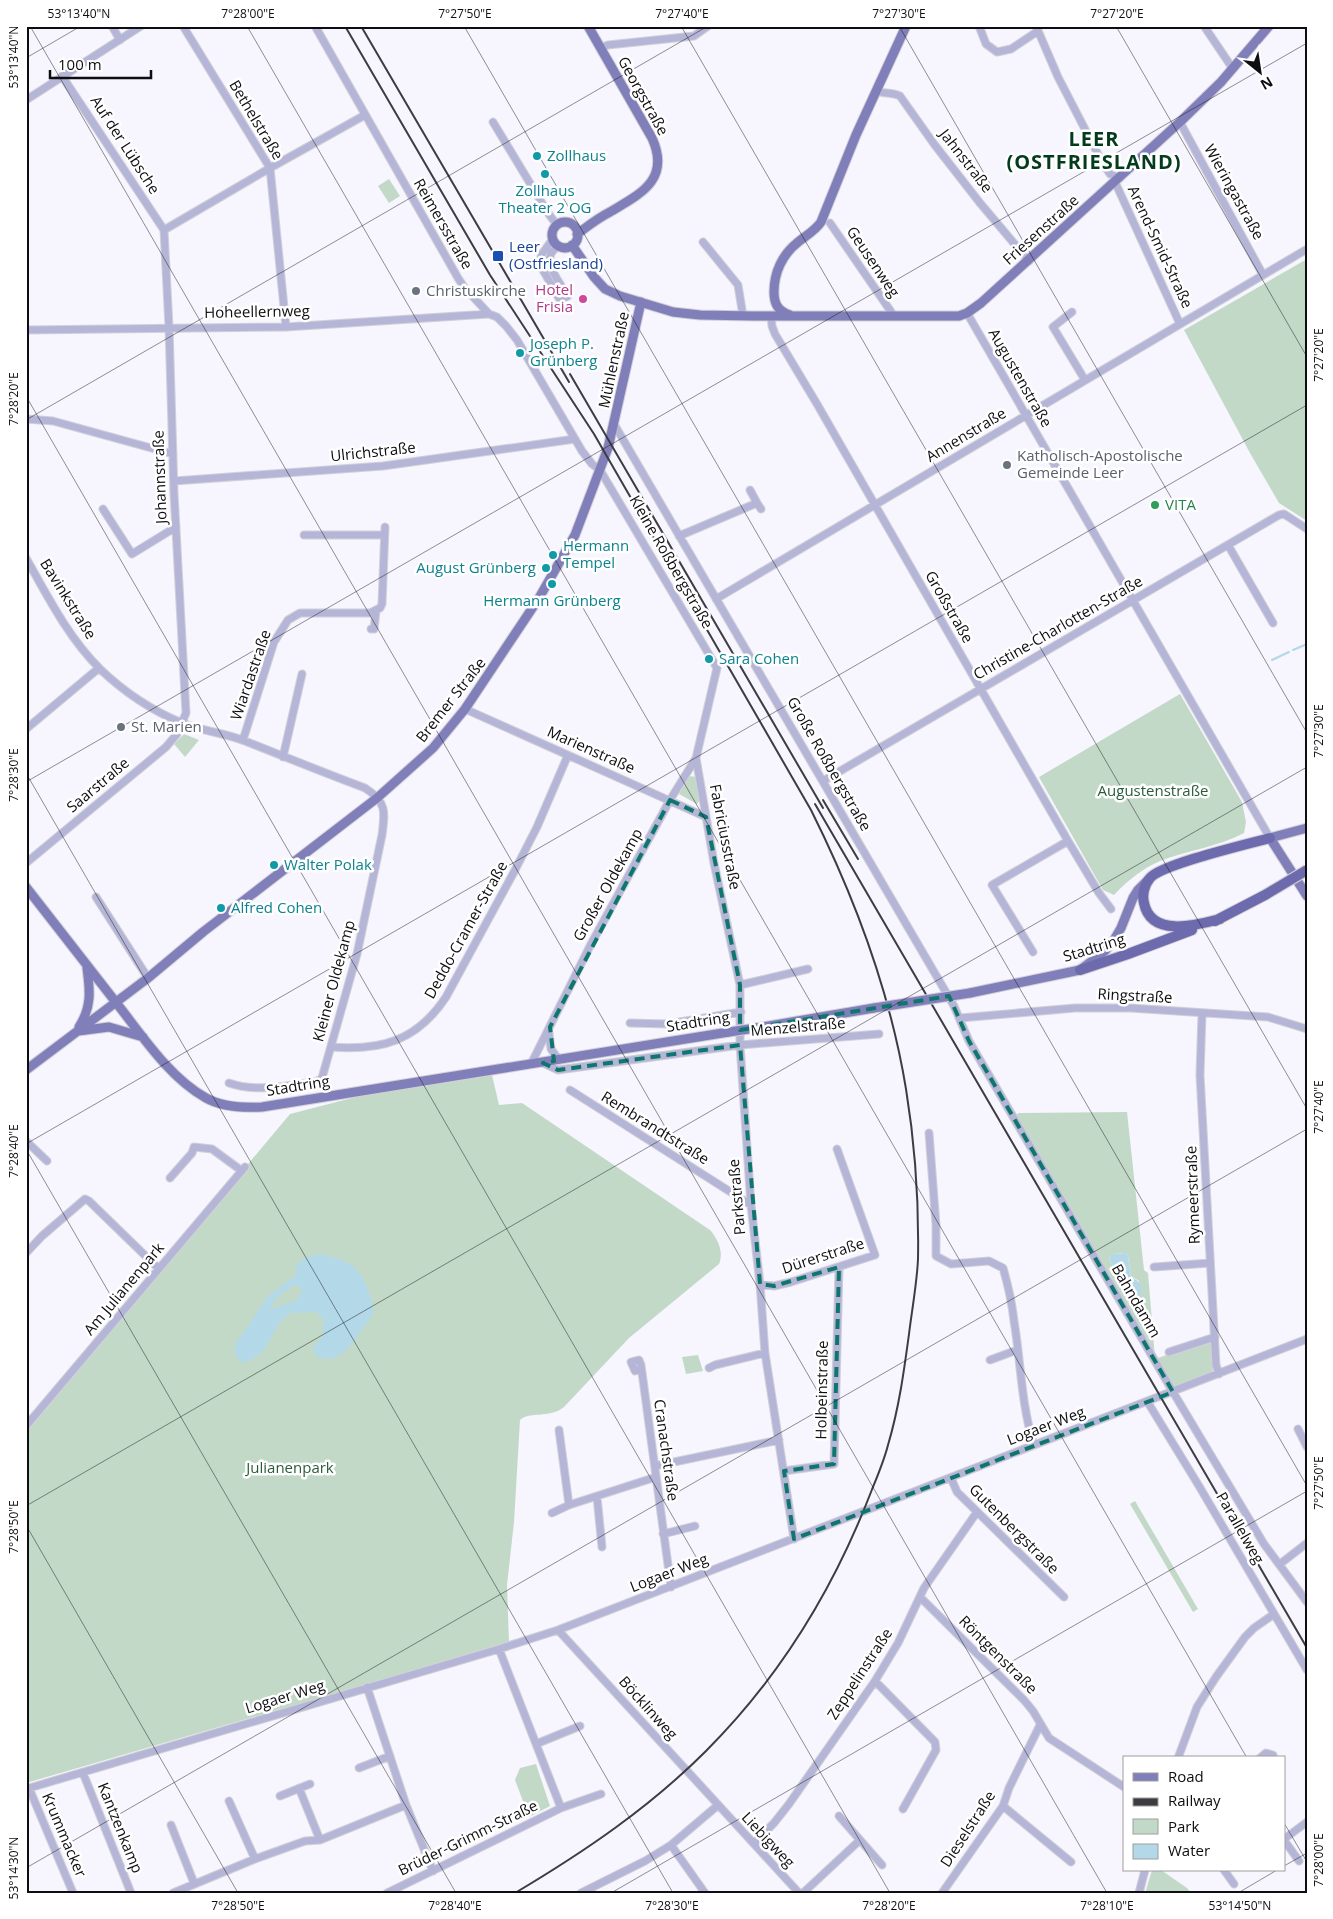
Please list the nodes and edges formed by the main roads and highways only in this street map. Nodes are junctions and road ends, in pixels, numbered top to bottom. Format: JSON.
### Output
{"nodes":[{"id":1,"x":588,"y":26,"type":"edge"},
{"id":2,"x":906,"y":26,"type":"edge"},
{"id":3,"x":1269,"y":26,"type":"edge"},
{"id":4,"x":575,"y":230,"type":"junction"},
{"id":5,"x":572,"y":245,"type":"junction"},
{"id":6,"x":641,"y":302,"type":"junction"},
{"id":7,"x":775,"y":303,"type":"junction"},
{"id":8,"x":758,"y":316,"type":"junction"},
{"id":9,"x":793,"y":316,"type":"junction"},
{"id":10,"x":614,"y":424,"type":"joint"},
{"id":11,"x":1307,"y":828,"type":"edge"},
{"id":12,"x":1270,"y":838,"type":"junction"},
{"id":13,"x":1307,"y":870,"type":"edge"},
{"id":14,"x":1307,"y":877,"type":"edge"},
{"id":15,"x":1150,"y":878,"type":"junction"},
{"id":16,"x":26,"y":887,"type":"edge"},
{"id":17,"x":1265,"y":894,"type":"junction"},
{"id":18,"x":1307,"y":896,"type":"edge"},
{"id":19,"x":1220,"y":919,"type":"junction"},
{"id":20,"x":86,"y":965,"type":"junction"},
{"id":21,"x":1080,"y":970,"type":"junction"},
{"id":22,"x":116,"y":1002,"type":"junction"},
{"id":23,"x":75,"y":1032,"type":"junction"},
{"id":24,"x":143,"y":1037,"type":"junction"},
{"id":25,"x":26,"y":1070,"type":"edge"}],
"edges":[{"from":1,"to":4,"type":"main road","name":"Georgstraße"},
{"from":2,"to":7,"type":"main road"},
{"from":3,"to":9,"type":"main road","name":"Friesenstraße"},
{"from":4,"to":5,"type":"main road"},
{"from":4,"to":5,"type":"main road"},
{"from":5,"to":6,"type":"main road"},
{"from":6,"to":8,"type":"main road"},
{"from":6,"to":10,"type":"main road","name":"Mühlenstraße"},
{"from":7,"to":8,"type":"main road"},
{"from":7,"to":9,"type":"main road"},
{"from":8,"to":9,"type":"main road"},
{"from":10,"to":22,"type":"main road","name":"Bremer Straße"},
{"from":11,"to":12,"type":"main road"},
{"from":12,"to":15,"type":"highway"},
{"from":12,"to":18,"type":"main road","name":"Augustenstraße"},
{"from":13,"to":17,"type":"highway","name":"Stadtring","bridge":true},
{"from":14,"to":17,"type":"highway","bridge":true},
{"from":15,"to":19,"type":"highway"},
{"from":15,"to":21,"type":"main road"},
{"from":16,"to":20,"type":"main road","name":"Stadtring"},
{"from":17,"to":19,"type":"highway","name":"Stadtring"},
{"from":19,"to":21,"type":"highway","name":"Stadtring"},
{"from":20,"to":22,"type":"main road","name":"Stadtring"},
{"from":20,"to":23,"type":"main road"},
{"from":21,"to":24,"type":"main road","name":"Stadtring","bridge":true},
{"from":22,"to":23,"type":"main road","name":"Bremer Straße"},
{"from":22,"to":24,"type":"main road","name":"Stadtring"},
{"from":23,"to":24,"type":"main road"},
{"from":23,"to":25,"type":"main road","name":"Bremer Straße"}]}
